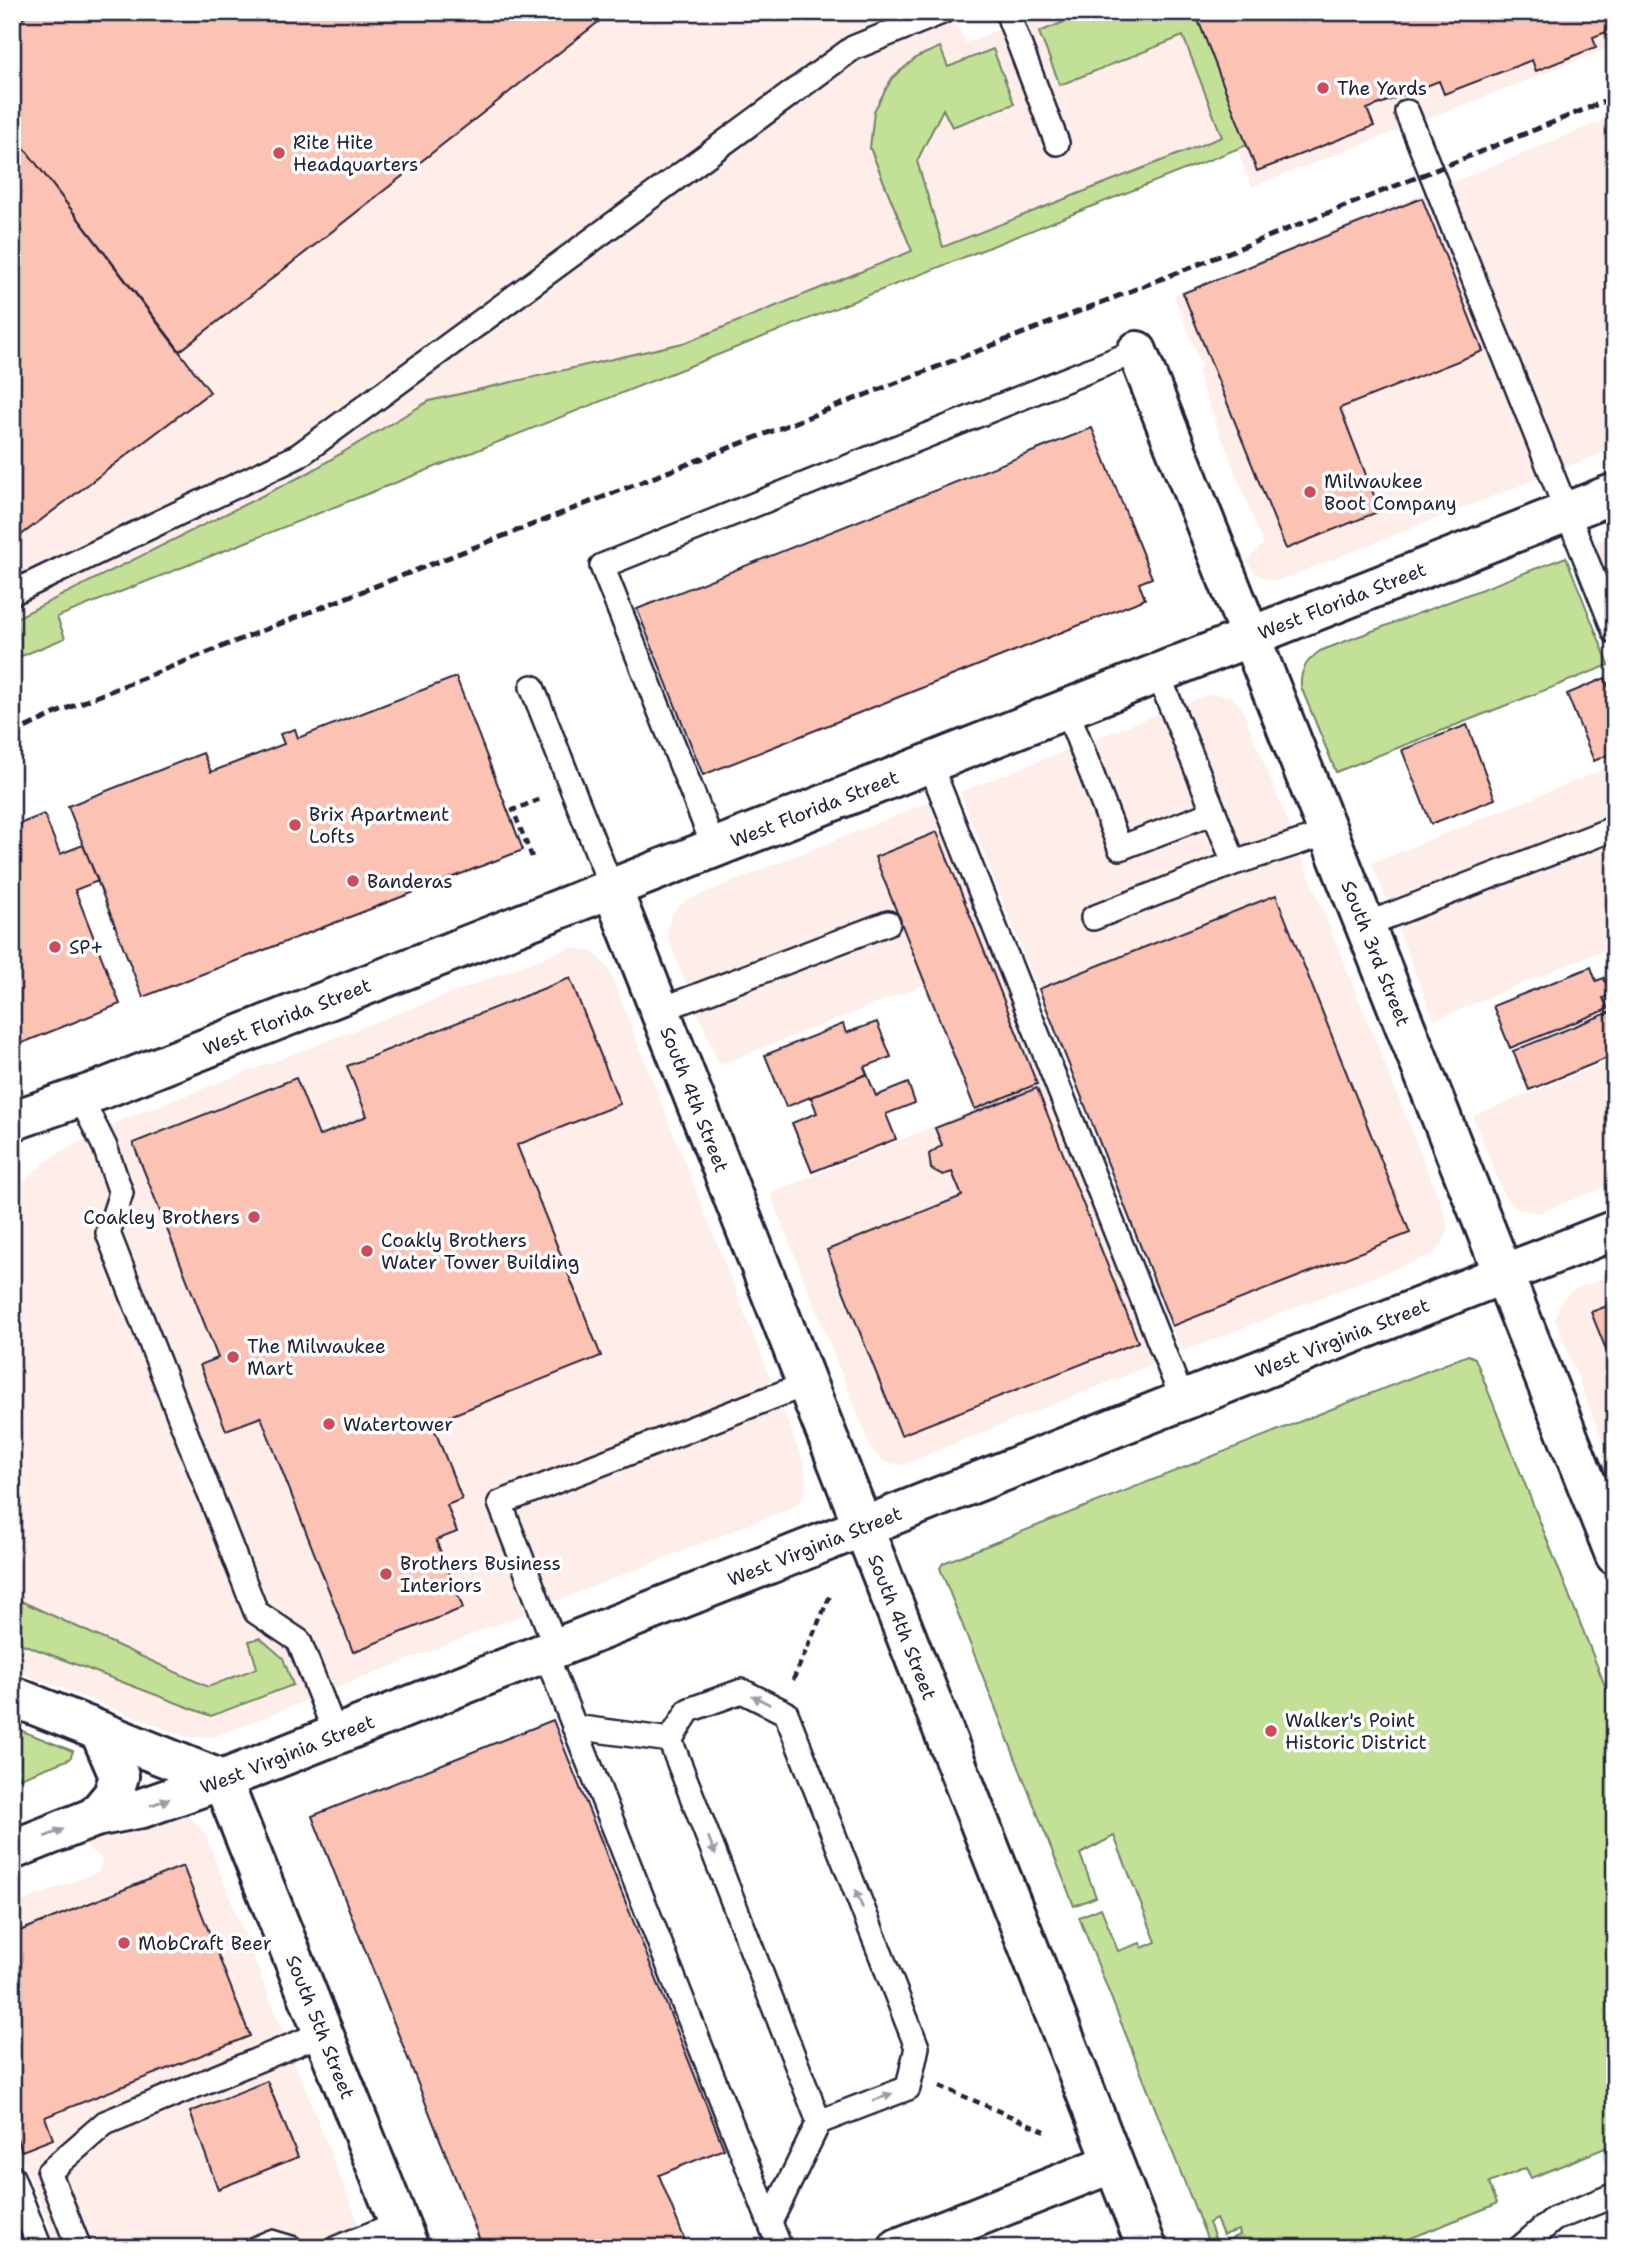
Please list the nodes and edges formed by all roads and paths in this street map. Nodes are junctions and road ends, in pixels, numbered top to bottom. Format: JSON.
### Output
{"nodes":[{"id":1,"x":942,"y":12,"type":"edge"},
{"id":2,"x":1007,"y":12,"type":"edge"},
{"id":3,"x":1407,"y":113,"type":"dead end"},
{"id":4,"x":1057,"y":143,"type":"dead end"},
{"id":5,"x":1137,"y":351,"type":"joint"},
{"id":6,"x":1615,"y":493,"type":"edge"},
{"id":7,"x":1567,"y":512,"type":"junction"},
{"id":8,"x":12,"y":593,"type":"edge"},
{"id":9,"x":1615,"y":632,"type":"edge"},
{"id":10,"x":1251,"y":638,"type":"junction"},
{"id":11,"x":1158,"y":674,"type":"junction"},
{"id":12,"x":531,"y":687,"type":"dead end"},
{"id":13,"x":1067,"y":710,"type":"junction"},
{"id":14,"x":930,"y":764,"type":"junction"},
{"id":15,"x":513,"y":810,"type":"dead end"},
{"id":16,"x":1214,"y":812,"type":"junction"},
{"id":17,"x":1615,"y":828,"type":"edge"},
{"id":18,"x":1328,"y":833,"type":"junction"},
{"id":19,"x":714,"y":847,"type":"junction"},
{"id":20,"x":532,"y":857,"type":"dead end"},
{"id":21,"x":1234,"y":863,"type":"junction"},
{"id":22,"x":612,"y":889,"type":"junction"},
{"id":23,"x":1093,"y":918,"type":"dead end"},
{"id":24,"x":888,"y":923,"type":"dead end"},
{"id":25,"x":1364,"y":925,"type":"junction"},
{"id":26,"x":660,"y":1010,"type":"junction"},
{"id":27,"x":80,"y":1097,"type":"junction"},
{"id":28,"x":12,"y":1121,"type":"edge"},
{"id":29,"x":1615,"y":1230,"type":"edge"},
{"id":30,"x":1503,"y":1274,"type":"junction"},
{"id":31,"x":806,"y":1384,"type":"junction"},
{"id":32,"x":1184,"y":1401,"type":"junction"},
{"id":33,"x":862,"y":1527,"type":"junction"},
{"id":34,"x":1615,"y":1555,"type":"edge"},
{"id":35,"x":830,"y":1596,"type":"dead end"},
{"id":36,"x":551,"y":1650,"type":"junction"},
{"id":37,"x":12,"y":1696,"type":"edge"},
{"id":38,"x":779,"y":1709,"type":"junction"},
{"id":39,"x":574,"y":1727,"type":"junction"},
{"id":40,"x":100,"y":1732,"type":"junction"},
{"id":41,"x":336,"y":1735,"type":"junction"},
{"id":42,"x":670,"y":1740,"type":"junction"},
{"id":43,"x":222,"y":1780,"type":"junction"},
{"id":44,"x":95,"y":1817,"type":"junction"},
{"id":45,"x":12,"y":1850,"type":"edge"},
{"id":46,"x":323,"y":2034,"type":"junction"},
{"id":47,"x":911,"y":2073,"type":"junction"},
{"id":48,"x":819,"y":2122,"type":"junction"},
{"id":49,"x":1045,"y":2131,"type":"dead end"},
{"id":50,"x":1113,"y":2163,"type":"junction"},
{"id":51,"x":12,"y":2177,"type":"edge"},
{"id":52,"x":1615,"y":2195,"type":"edge"},
{"id":53,"x":770,"y":2222,"type":"junction"},
{"id":54,"x":404,"y":2235,"type":"edge"},
{"id":55,"x":40,"y":2248,"type":"edge"},
{"id":56,"x":79,"y":2248,"type":"edge"},
{"id":57,"x":257,"y":2248,"type":"edge"},
{"id":58,"x":290,"y":2248,"type":"edge"},
{"id":59,"x":337,"y":2248,"type":"edge"},
{"id":60,"x":780,"y":2248,"type":"edge"},
{"id":61,"x":898,"y":2248,"type":"edge"},
{"id":62,"x":1147,"y":2248,"type":"edge"},
{"id":63,"x":1520,"y":2248,"type":"edge"}],
"edges":[{"from":1,"to":8,"type":"lane"},
{"from":2,"to":4,"type":"lane"},
{"from":3,"to":7,"type":"lane"},
{"from":5,"to":10,"type":"street","name":"South 3rd Street"},
{"from":5,"to":19,"type":"lane"},
{"from":6,"to":7,"type":"street","name":"West Florida Street"},
{"from":7,"to":9,"type":"lane"},
{"from":7,"to":10,"type":"street","name":"West Florida Street"},
{"from":10,"to":11,"type":"street","name":"West Florida Street"},
{"from":10,"to":18,"type":"street","name":"South 3rd Street"},
{"from":11,"to":13,"type":"street","name":"West Florida Street"},
{"from":11,"to":16,"type":"lane"},
{"from":12,"to":22,"type":"lane"},
{"from":13,"to":14,"type":"street","name":"West Florida Street"},
{"from":13,"to":16,"type":"lane"},
{"from":14,"to":19,"type":"street","name":"West Florida Street"},
{"from":14,"to":32,"type":"lane"},
{"from":15,"to":20,"type":"path"},
{"from":16,"to":21,"type":"lane"},
{"from":17,"to":25,"type":"lane"},
{"from":18,"to":21,"type":"lane"},
{"from":18,"to":25,"type":"street","name":"South 3rd Street"},
{"from":19,"to":22,"type":"street","name":"West Florida Street"},
{"from":21,"to":23,"type":"lane"},
{"from":22,"to":26,"type":"street","name":"South 4th Street"},
{"from":22,"to":27,"type":"street","name":"West Florida Street"},
{"from":24,"to":26,"type":"lane"},
{"from":25,"to":30,"type":"street","name":"South 3rd Street"},
{"from":26,"to":31,"type":"street","name":"South 4th Street"},
{"from":27,"to":28,"type":"street","name":"West Florida Street"},
{"from":27,"to":41,"type":"lane"},
{"from":29,"to":30,"type":"street","name":"West Virginia Street"},
{"from":30,"to":32,"type":"street","name":"West Virginia Street"},
{"from":30,"to":34,"type":"street","name":"South 3rd Street"},
{"from":31,"to":33,"type":"street","name":"South 4th Street"},
{"from":31,"to":36,"type":"lane"},
{"from":32,"to":33,"type":"street","name":"West Virginia Street"},
{"from":33,"to":36,"type":"street","name":"West Virginia Street"},
{"from":33,"to":50,"type":"street","name":"South 4th Street"},
{"from":35,"to":38,"type":"path"},
{"from":36,"to":39,"type":"lane"},
{"from":36,"to":41,"type":"street","name":"West Virginia Street"},
{"from":37,"to":40,"type":"street"},
{"from":38,"to":42,"type":"lane","one_way":true},
{"from":47,"to":38,"type":"lane","one_way":true},
{"from":39,"to":42,"type":"lane"},
{"from":39,"to":53,"type":"lane"},
{"from":40,"to":43,"type":"street"},
{"from":40,"to":44,"type":"street"},
{"from":41,"to":43,"type":"street","name":"West Virginia Street"},
{"from":42,"to":48,"type":"lane","one_way":true},
{"from":44,"to":43,"type":"street","name":"West Virginia Street","one_way":true},
{"from":43,"to":46,"type":"street","name":"South 5th Street"},
{"from":45,"to":44,"type":"street","name":"West Virginia Street","one_way":true},
{"from":46,"to":54,"type":"street","name":"South 5th Street"},
{"from":46,"to":56,"type":"lane"},
{"from":48,"to":47,"type":"lane","one_way":true},
{"from":47,"to":49,"type":"path"},
{"from":48,"to":53,"type":"lane"},
{"from":50,"to":61,"type":"street"},
{"from":50,"to":62,"type":"street","name":"South 4th Street"},
{"from":51,"to":55,"type":"lane"},
{"from":52,"to":63,"type":"lane"},
{"from":53,"to":60,"type":"lane"},
{"from":54,"to":59,"type":"lane"},
{"from":57,"to":58,"type":"lane"}]}
